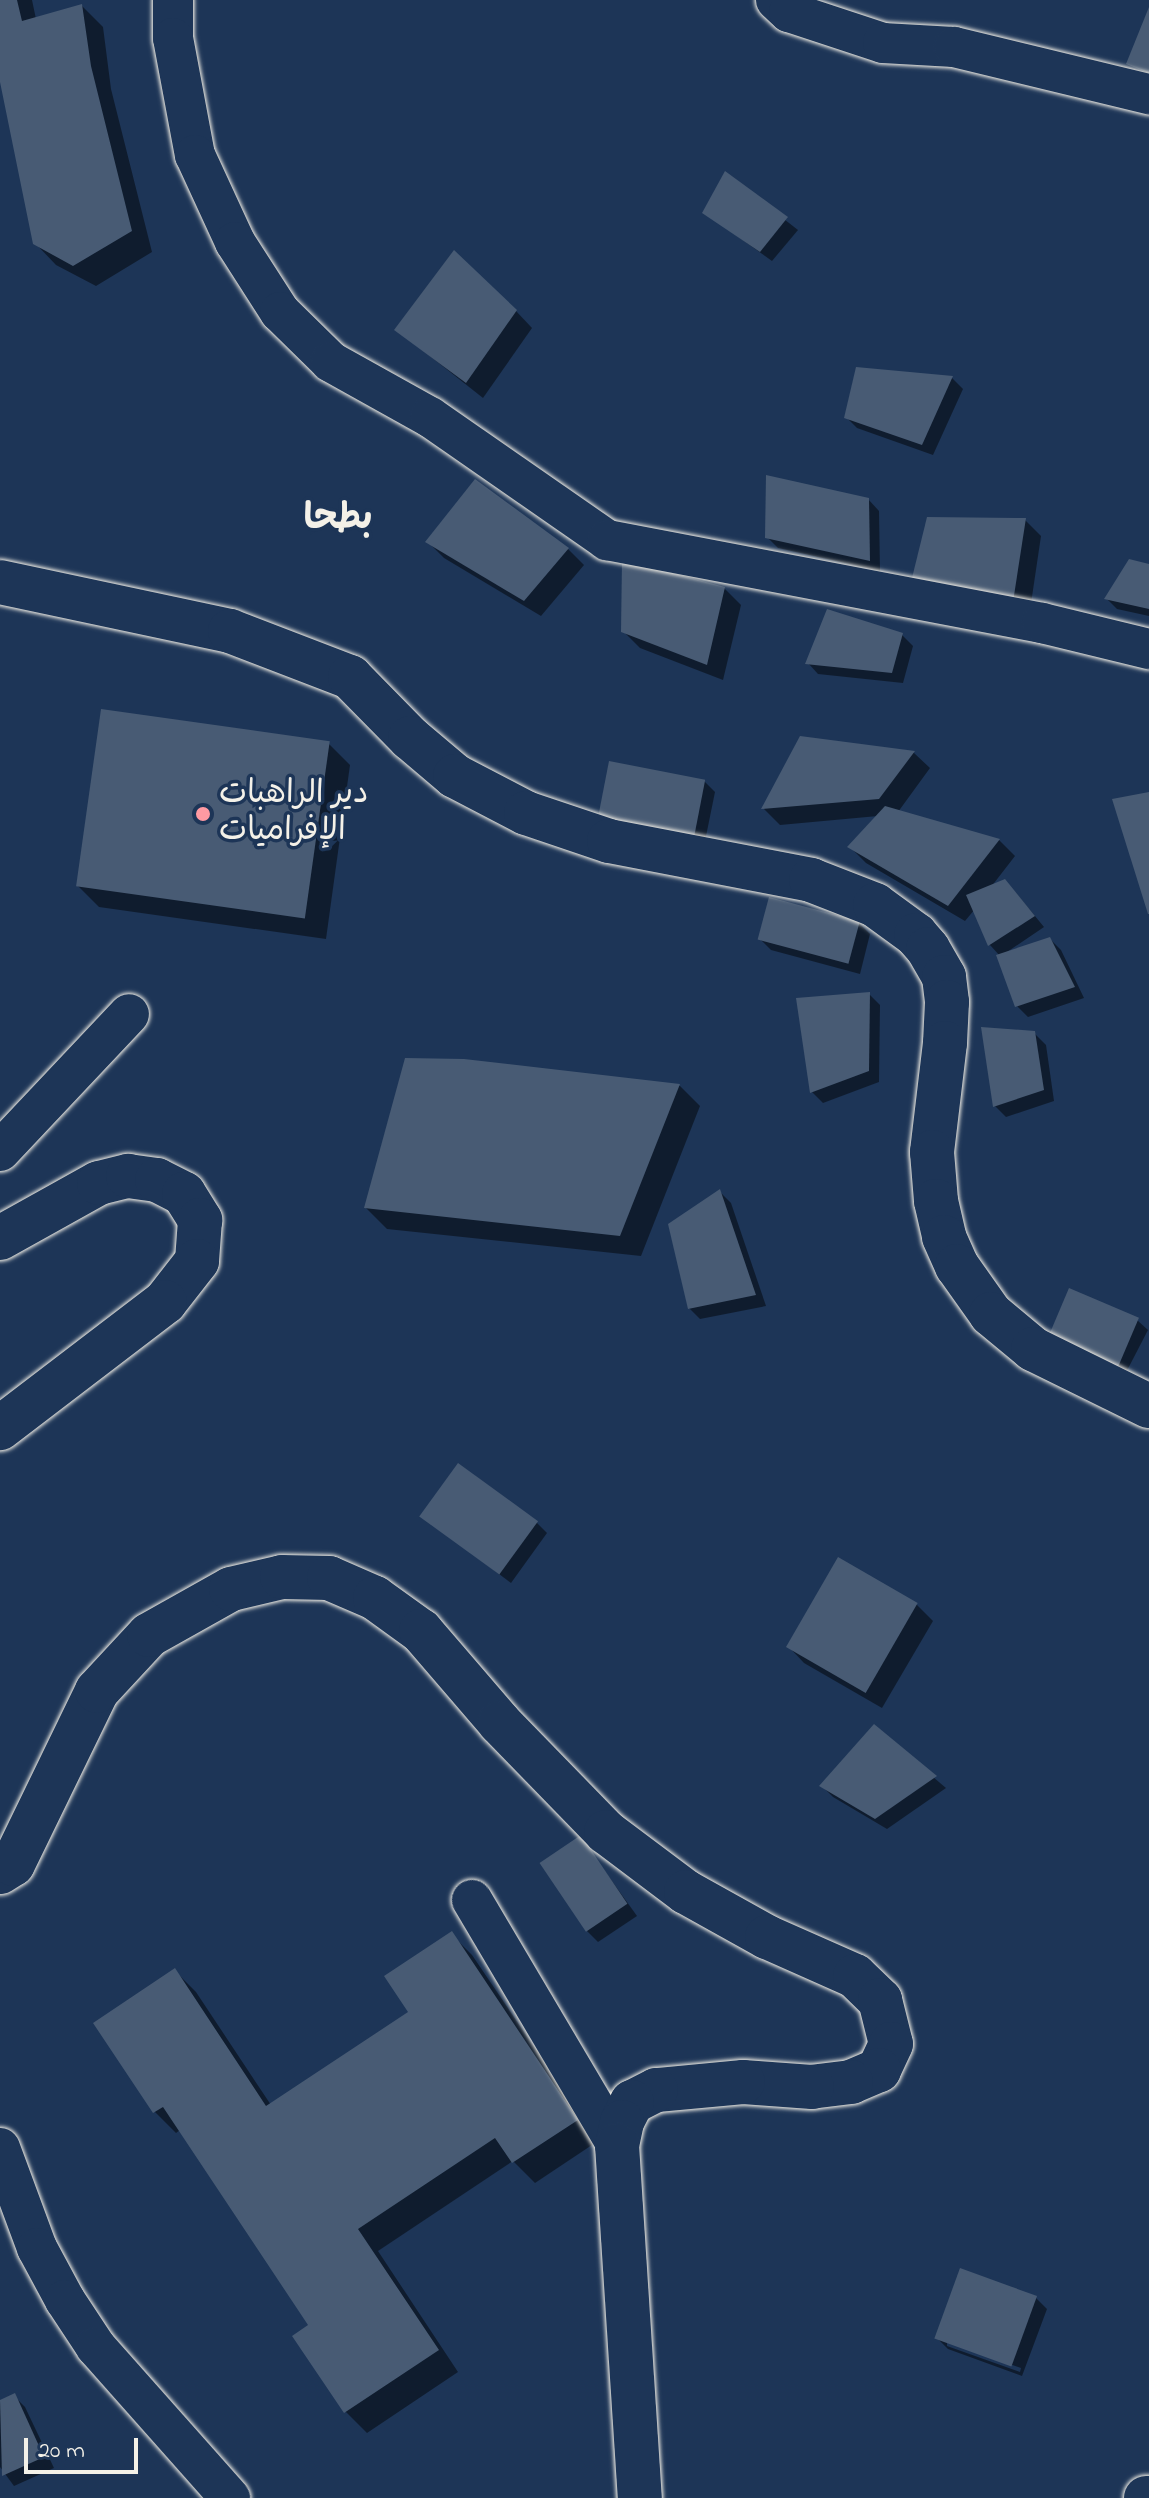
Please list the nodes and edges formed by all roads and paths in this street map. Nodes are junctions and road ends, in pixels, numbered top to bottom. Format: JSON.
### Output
{"nodes":[{"id":1,"x":173,"y":0,"type":"edge"},
{"id":2,"x":776,"y":0,"type":"edge"},
{"id":3,"x":1149,"y":94,"type":"edge"},
{"id":4,"x":0,"y":582,"type":"edge"},
{"id":5,"x":1149,"y":649,"type":"edge"},
{"id":6,"x":129,"y":1014,"type":"dead end"},
{"id":7,"x":0,"y":1151,"type":"edge"},
{"id":8,"x":0,"y":1238,"type":"edge"},
{"id":9,"x":1149,"y":1406,"type":"edge"},
{"id":10,"x":0,"y":1428,"type":"edge"},
{"id":11,"x":0,"y":1872,"type":"edge"},
{"id":12,"x":472,"y":1900,"type":"dead end"},
{"id":13,"x":617,"y":2145,"type":"junction"},
{"id":14,"x":0,"y":2148,"type":"edge"},
{"id":15,"x":230,"y":2498,"type":"edge"},
{"id":16,"x":640,"y":2498,"type":"edge"}],
"edges":[{"from":1,"to":5,"type":"street"},
{"from":2,"to":3,"type":"street"},
{"from":4,"to":9,"type":"main road"},
{"from":6,"to":7,"type":"street"},
{"from":8,"to":10,"type":"main road"},
{"from":11,"to":13,"type":"main road"},
{"from":12,"to":13,"type":"street"},
{"from":13,"to":16,"type":"main road"},
{"from":14,"to":15,"type":"street"}]}
